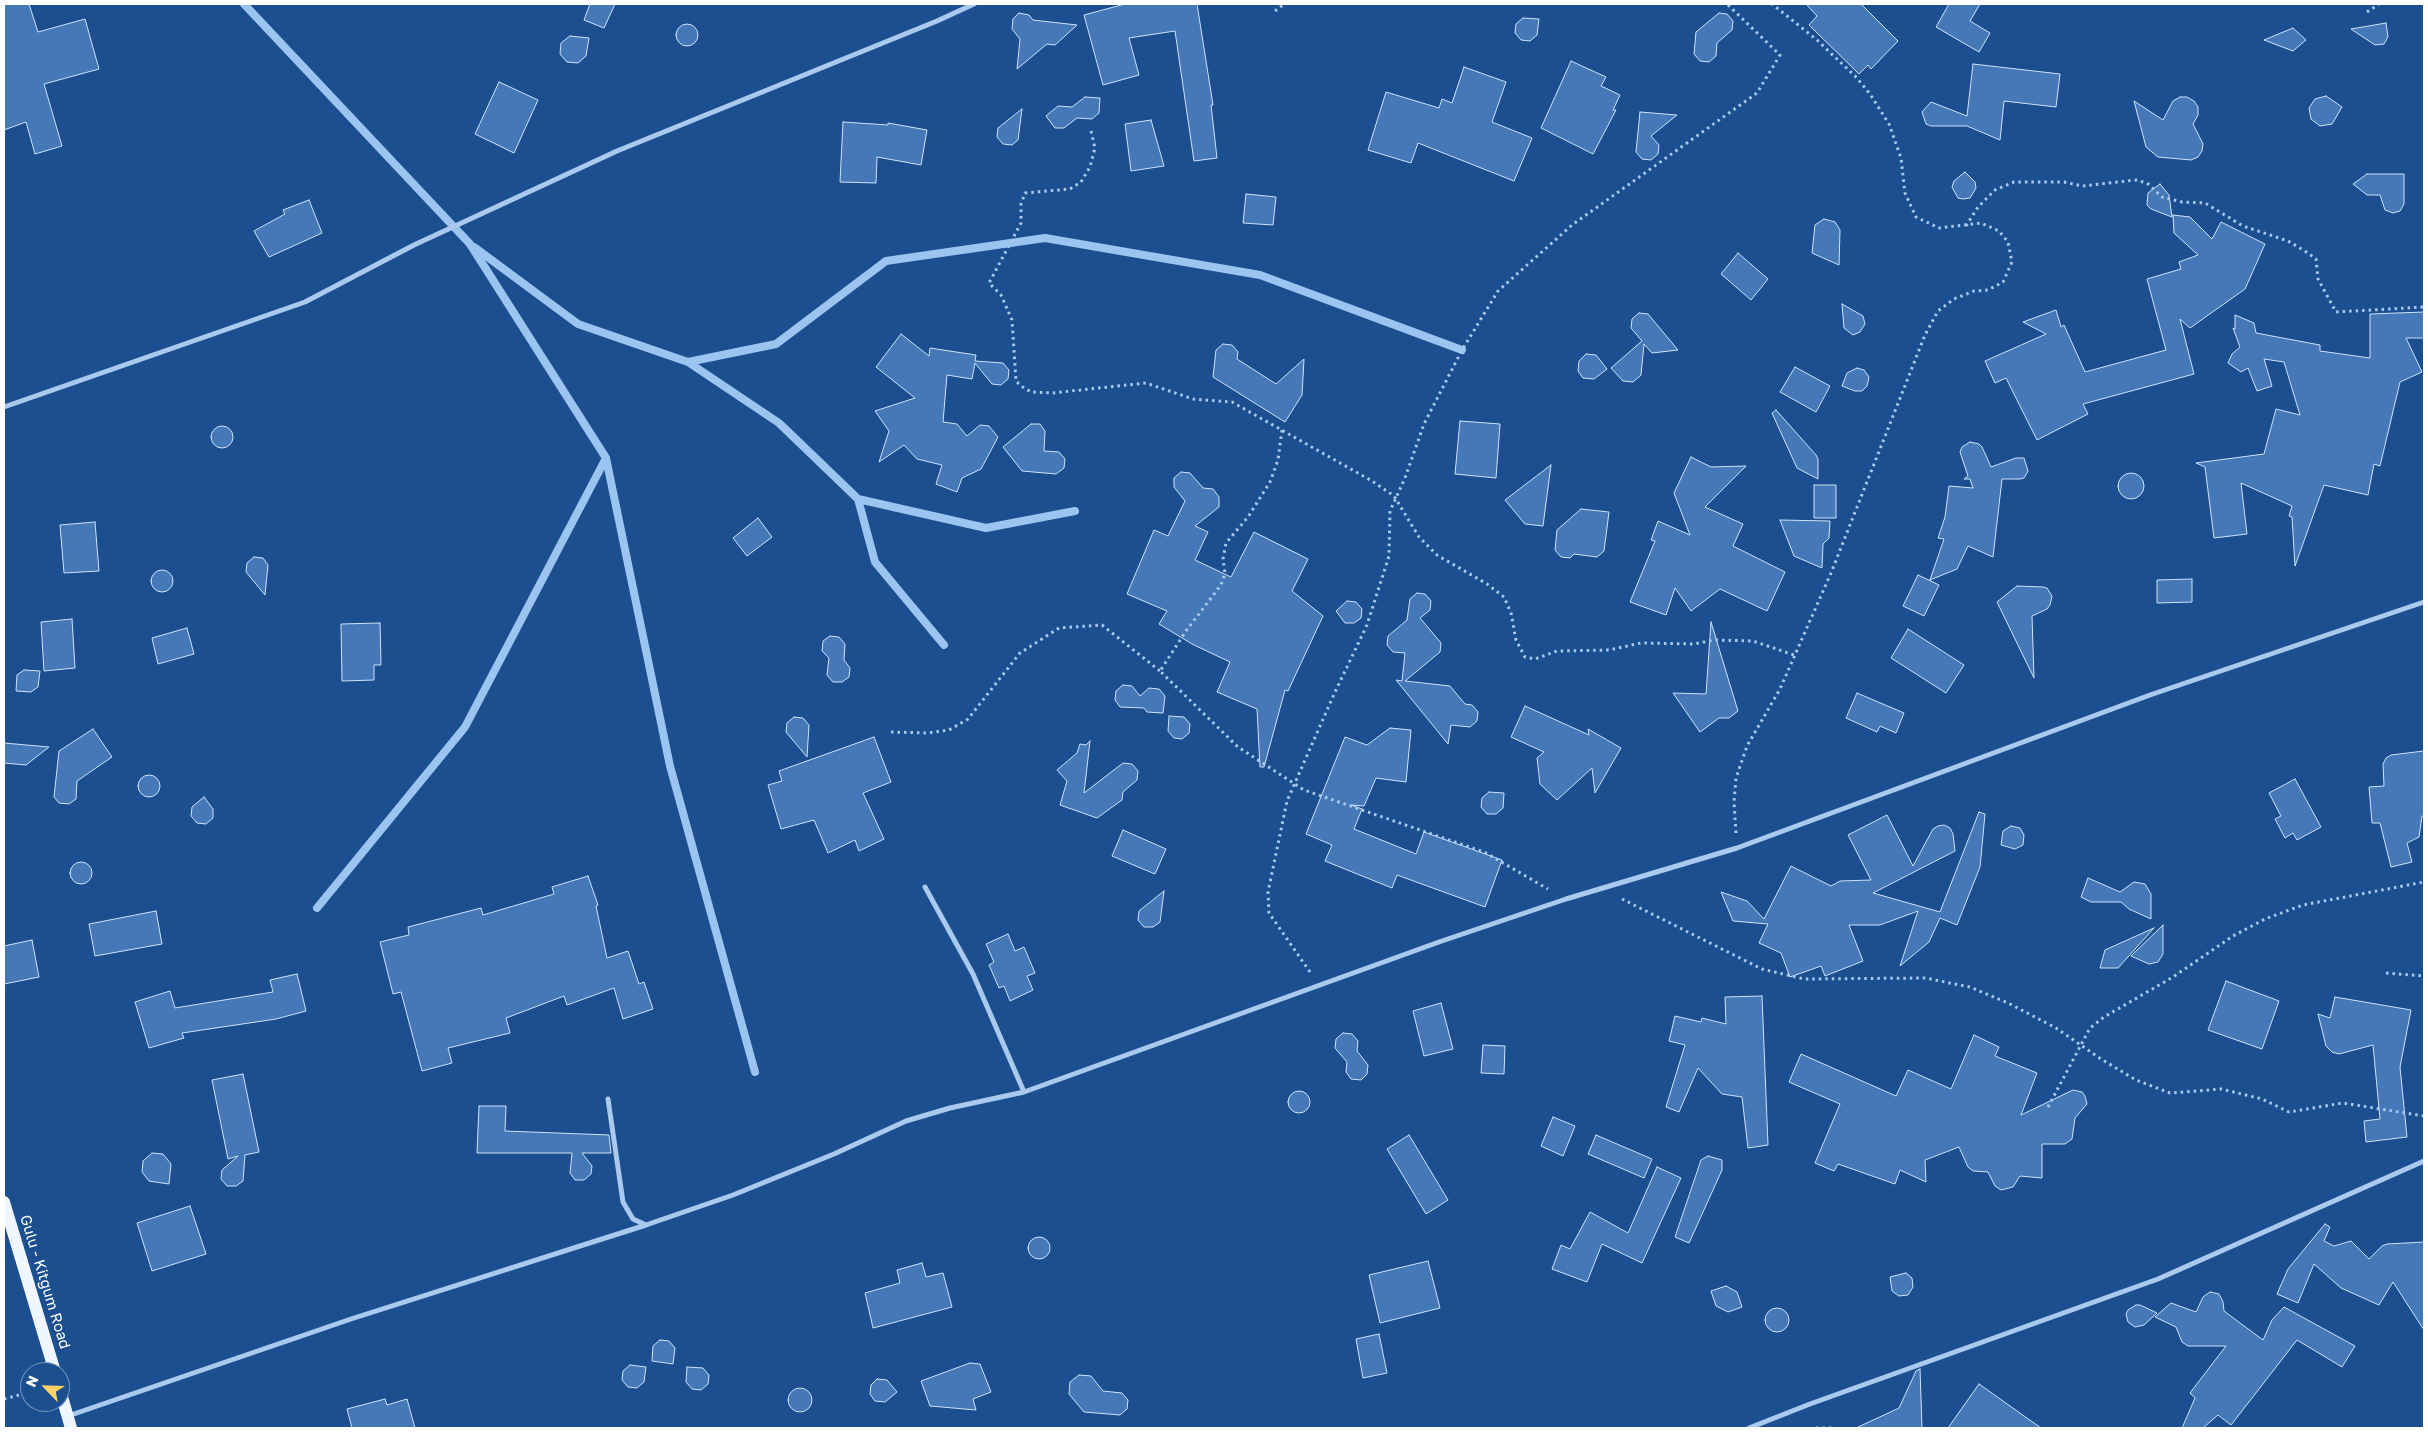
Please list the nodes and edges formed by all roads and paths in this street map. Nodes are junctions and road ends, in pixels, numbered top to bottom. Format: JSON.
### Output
{"nodes":[{"id":1,"x":974,"y":4,"type":"edge"},
{"id":2,"x":1284,"y":4,"type":"edge"},
{"id":3,"x":1727,"y":4,"type":"edge"},
{"id":4,"x":1772,"y":4,"type":"edge"},
{"id":5,"x":2379,"y":4,"type":"edge"},
{"id":6,"x":1275,"y":11,"type":"dead end"},
{"id":7,"x":2367,"y":12,"type":"dead end"},
{"id":8,"x":1090,"y":131,"type":"dead end"},
{"id":9,"x":1966,"y":226,"type":"junction"},
{"id":10,"x":2424,"y":307,"type":"edge"},
{"id":11,"x":4,"y":407,"type":"edge"},
{"id":12,"x":1282,"y":430,"type":"junction"},
{"id":13,"x":2424,"y":602,"type":"edge"},
{"id":14,"x":1794,"y":655,"type":"junction"},
{"id":15,"x":1160,"y":671,"type":"junction"},
{"id":16,"x":891,"y":732,"type":"dead end"},
{"id":17,"x":1736,"y":848,"type":"junction"},
{"id":18,"x":2424,"y":882,"type":"edge"},
{"id":19,"x":925,"y":887,"type":"dead end"},
{"id":20,"x":1601,"y":888,"type":"junction"},
{"id":21,"x":1566,"y":899,"type":"junction"},
{"id":22,"x":2386,"y":973,"type":"dead end"},
{"id":23,"x":2424,"y":976,"type":"edge"},
{"id":24,"x":1319,"y":985,"type":"junction"},
{"id":25,"x":2081,"y":1044,"type":"junction"},
{"id":26,"x":1024,"y":1092,"type":"junction"},
{"id":27,"x":608,"y":1099,"type":"dead end"},
{"id":28,"x":2048,"y":1107,"type":"dead end"},
{"id":29,"x":2424,"y":1116,"type":"edge"},
{"id":30,"x":2424,"y":1161,"type":"edge"},
{"id":31,"x":4,"y":1202,"type":"edge"},
{"id":32,"x":646,"y":1225,"type":"junction"},
{"id":33,"x":52,"y":1362,"type":"edge"},
{"id":34,"x":20,"y":1394,"type":"edge"},
{"id":35,"x":4,"y":1398,"type":"edge"},
{"id":36,"x":69,"y":1422,"type":"edge"},
{"id":37,"x":1749,"y":1428,"type":"edge"},
{"id":38,"x":1816,"y":1428,"type":"edge"},
{"id":39,"x":1833,"y":1428,"type":"edge"}],
"edges":[{"from":1,"to":11,"type":"street"},
{"from":2,"to":6,"type":"path"},
{"from":3,"to":24,"type":"path"},
{"from":4,"to":9,"type":"path"},
{"from":5,"to":7,"type":"path"},
{"from":8,"to":12,"type":"path"},
{"from":9,"to":10,"type":"path"},
{"from":9,"to":14,"type":"path"},
{"from":12,"to":14,"type":"path"},
{"from":12,"to":15,"type":"path"},
{"from":13,"to":17,"type":"street"},
{"from":14,"to":17,"type":"path"},
{"from":15,"to":16,"type":"path"},
{"from":15,"to":21,"type":"path"},
{"from":17,"to":20,"type":"street"},
{"from":18,"to":25,"type":"path"},
{"from":19,"to":26,"type":"street"},
{"from":20,"to":21,"type":"street"},
{"from":20,"to":25,"type":"path"},
{"from":21,"to":24,"type":"street"},
{"from":22,"to":23,"type":"path"},
{"from":24,"to":26,"type":"street"},
{"from":25,"to":28,"type":"path"},
{"from":25,"to":29,"type":"path"},
{"from":26,"to":32,"type":"street"},
{"from":27,"to":32,"type":"street"},
{"from":30,"to":37,"type":"street"},
{"from":31,"to":33,"type":"main road","name":"Gulu - Kitgum Road"},
{"from":32,"to":36,"type":"street"},
{"from":34,"to":35,"type":"path"},
{"from":38,"to":39,"type":"path"}]}
